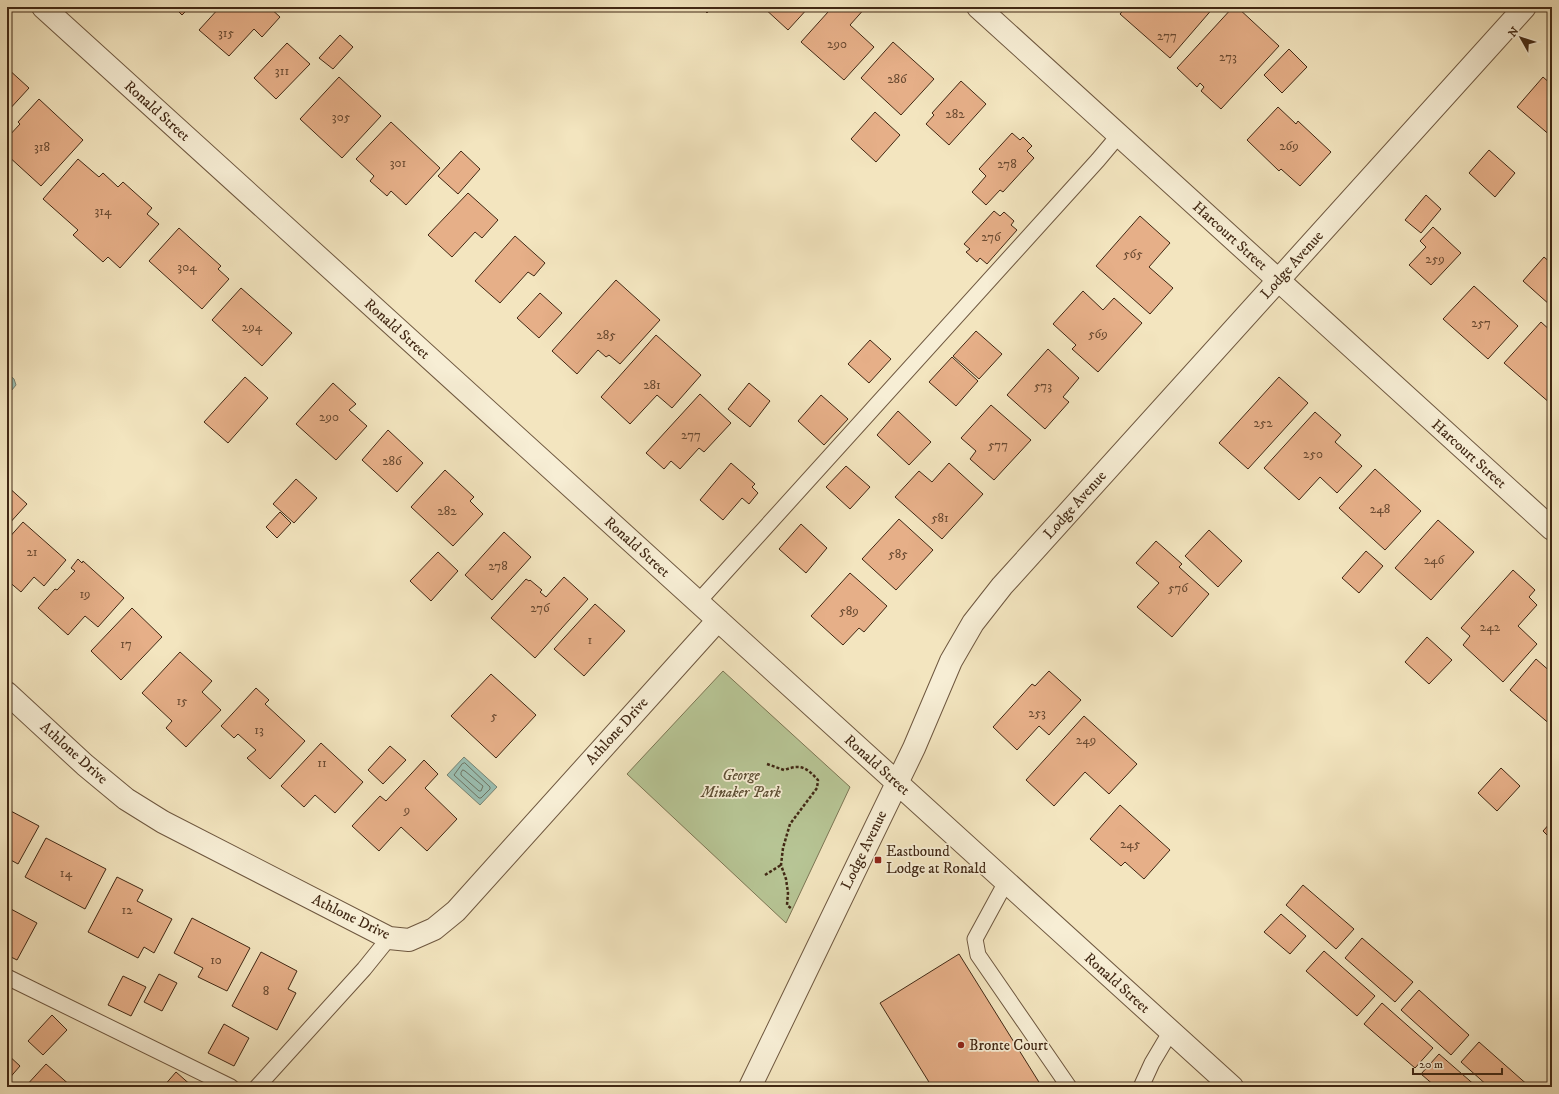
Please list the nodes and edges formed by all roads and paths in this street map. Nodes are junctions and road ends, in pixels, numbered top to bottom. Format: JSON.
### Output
{"nodes":[{"id":1,"x":42,"y":7,"type":"edge"},
{"id":2,"x":978,"y":7,"type":"edge"},
{"id":3,"x":1525,"y":7,"type":"edge"},
{"id":4,"x":1119,"y":135,"type":"junction"},
{"id":5,"x":1278,"y":280,"type":"junction"},
{"id":6,"x":1552,"y":530,"type":"edge"},
{"id":7,"x":698,"y":602,"type":"junction"},
{"id":8,"x":718,"y":620,"type":"junction"},
{"id":9,"x":7,"y":693,"type":"edge"},
{"id":10,"x":767,"y":764,"type":"dead end"},
{"id":11,"x":897,"y":783,"type":"junction"},
{"id":12,"x":782,"y":865,"type":"junction"},
{"id":13,"x":765,"y":875,"type":"dead end"},
{"id":14,"x":1006,"y":882,"type":"junction"},
{"id":15,"x":792,"y":909,"type":"dead end"},
{"id":16,"x":389,"y":938,"type":"junction"},
{"id":17,"x":7,"y":977,"type":"edge"},
{"id":18,"x":1170,"y":1032,"type":"junction"},
{"id":19,"x":232,"y":1087,"type":"edge"},
{"id":20,"x":257,"y":1087,"type":"edge"},
{"id":21,"x":750,"y":1087,"type":"edge"},
{"id":22,"x":1069,"y":1087,"type":"edge"},
{"id":23,"x":1141,"y":1087,"type":"edge"},
{"id":24,"x":1232,"y":1087,"type":"edge"}],
"edges":[{"from":1,"to":7,"type":"street","name":"Ronald Street"},
{"from":2,"to":4,"type":"street","name":"Harcourt Street"},
{"from":3,"to":5,"type":"street","name":"Lodge Avenue"},
{"from":4,"to":5,"type":"street","name":"Harcourt Street"},
{"from":4,"to":7,"type":"lane"},
{"from":5,"to":6,"type":"street","name":"Harcourt Street"},
{"from":5,"to":11,"type":"street","name":"Lodge Avenue"},
{"from":7,"to":8,"type":"street","name":"Ronald Street"},
{"from":8,"to":11,"type":"street","name":"Ronald Street"},
{"from":8,"to":16,"type":"street","name":"Athlone Drive"},
{"from":9,"to":16,"type":"street","name":"Athlone Drive"},
{"from":10,"to":12,"type":"path"},
{"from":11,"to":14,"type":"street","name":"Ronald Street"},
{"from":11,"to":21,"type":"street","name":"Lodge Avenue"},
{"from":12,"to":13,"type":"path"},
{"from":12,"to":15,"type":"path"},
{"from":14,"to":18,"type":"street","name":"Ronald Street"},
{"from":14,"to":22,"type":"lane"},
{"from":16,"to":20,"type":"lane"},
{"from":17,"to":19,"type":"lane"},
{"from":18,"to":23,"type":"lane"},
{"from":18,"to":24,"type":"street","name":"Ronald Street"}]}
